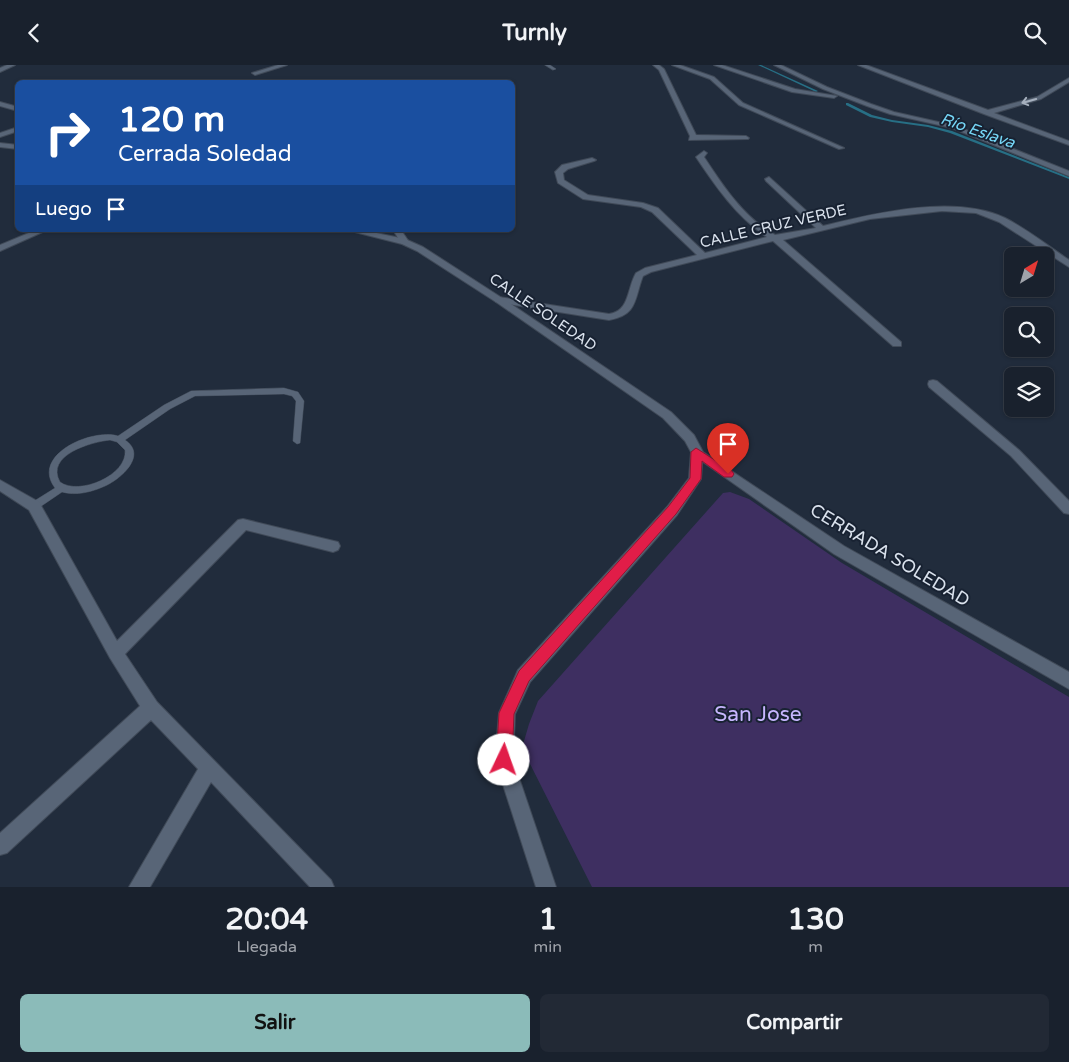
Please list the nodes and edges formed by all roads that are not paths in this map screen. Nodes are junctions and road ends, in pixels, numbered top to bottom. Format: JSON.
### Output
{"nodes":[{"id":1,"x":12,"y":65,"type":"edge"},
{"id":2,"x":254,"y":65,"type":"edge"},
{"id":3,"x":284,"y":65,"type":"edge"},
{"id":4,"x":547,"y":65,"type":"edge"},
{"id":5,"x":656,"y":65,"type":"edge"},
{"id":6,"x":675,"y":65,"type":"edge"},
{"id":7,"x":717,"y":65,"type":"edge"},
{"id":8,"x":862,"y":65,"type":"edge"},
{"id":9,"x":796,"y":66,"type":"edge"},
{"id":10,"x":780,"y":67,"type":"edge"},
{"id":11,"x":554,"y":69,"type":"dead end"},
{"id":12,"x":0,"y":70,"type":"edge"},
{"id":13,"x":255,"y":73,"type":"junction"},
{"id":14,"x":256,"y":80,"type":"edge"},
{"id":15,"x":1069,"y":80,"type":"edge"},
{"id":16,"x":848,"y":97,"type":"junction"},
{"id":17,"x":0,"y":104,"type":"edge"},
{"id":18,"x":15,"y":108,"type":"edge"},
{"id":19,"x":986,"y":113,"type":"junction"},
{"id":20,"x":15,"y":130,"type":"edge"},
{"id":21,"x":0,"y":135,"type":"edge"},
{"id":22,"x":746,"y":138,"type":"dead end"},
{"id":23,"x":1069,"y":143,"type":"edge"},
{"id":24,"x":0,"y":145,"type":"edge"},
{"id":25,"x":15,"y":147,"type":"edge"},
{"id":26,"x":841,"y":147,"type":"dead end"},
{"id":27,"x":704,"y":153,"type":"dead end"},
{"id":28,"x":592,"y":161,"type":"dead end"},
{"id":29,"x":1069,"y":173,"type":"edge"},
{"id":30,"x":769,"y":179,"type":"dead end"},
{"id":31,"x":822,"y":229,"type":"junction"},
{"id":32,"x":38,"y":232,"type":"edge"},
{"id":33,"x":360,"y":232,"type":"edge"},
{"id":34,"x":398,"y":232,"type":"edge"},
{"id":35,"x":774,"y":239,"type":"junction"},
{"id":36,"x":405,"y":242,"type":"junction"},
{"id":37,"x":0,"y":248,"type":"edge"},
{"id":38,"x":704,"y":257,"type":"junction"},
{"id":39,"x":1069,"y":264,"type":"edge"},
{"id":40,"x":499,"y":300,"type":"junction"},
{"id":41,"x":897,"y":344,"type":"dead end"},
{"id":42,"x":933,"y":384,"type":"dead end"},
{"id":43,"x":120,"y":439,"type":"junction"},
{"id":44,"x":297,"y":441,"type":"dead end"},
{"id":45,"x":696,"y":452,"type":"junction"},
{"id":46,"x":0,"y":485,"type":"edge"},
{"id":47,"x":61,"y":488,"type":"junction"},
{"id":48,"x":34,"y":506,"type":"junction"},
{"id":49,"x":1069,"y":509,"type":"edge"},
{"id":50,"x":333,"y":547,"type":"dead end"},
{"id":51,"x":115,"y":653,"type":"junction"},
{"id":52,"x":1069,"y":681,"type":"edge"},
{"id":53,"x":151,"y":708,"type":"junction"},
{"id":54,"x":209,"y":767,"type":"junction"},
{"id":55,"x":0,"y":846,"type":"edge"},
{"id":56,"x":138,"y":887,"type":"edge"},
{"id":57,"x":324,"y":887,"type":"edge"},
{"id":58,"x":546,"y":887,"type":"edge"}],
"edges":[{"from":1,"to":12,"type":"street"},
{"from":2,"to":13,"type":"street"},
{"from":3,"to":13,"type":"street"},
{"from":4,"to":11,"type":"lane"},
{"from":5,"to":22,"type":"street"},
{"from":6,"to":26,"type":"street"},
{"from":7,"to":16,"type":"street"},
{"from":8,"to":19,"type":"street"},
{"from":9,"to":10,"type":"street"},
{"from":10,"to":16,"type":"street"},
{"from":13,"to":14,"type":"street"},
{"from":15,"to":19,"type":"street","one_way":true},
{"from":16,"to":29,"type":"street"},
{"from":17,"to":18,"type":"street"},
{"from":19,"to":23,"type":"street"},
{"from":20,"to":21,"type":"street"},
{"from":24,"to":25,"type":"street"},
{"from":27,"to":35,"type":"street"},
{"from":28,"to":38,"type":"street"},
{"from":30,"to":31,"type":"street"},
{"from":31,"to":35,"type":"street","name":"CALLE CRUZ VERDE"},
{"from":31,"to":39,"type":"street","name":"CALLE CRUZ VERDE"},
{"from":32,"to":37,"type":"street"},
{"from":33,"to":36,"type":"street","name":"CALLE SOLEDAD"},
{"from":34,"to":36,"type":"street"},
{"from":35,"to":38,"type":"street","name":"CALLE CRUZ VERDE"},
{"from":35,"to":41,"type":"street"},
{"from":36,"to":40,"type":"street","name":"CALLE SOLEDAD"},
{"from":38,"to":40,"type":"street","name":"CALLE CRUZ VERDE"},
{"from":40,"to":45,"type":"street","name":"CALLE SOLEDAD"},
{"from":42,"to":49,"type":"street"},
{"from":43,"to":44,"type":"lane"},
{"from":43,"to":47,"type":"lane"},
{"from":43,"to":47,"type":"lane"},
{"from":45,"to":52,"type":"street","name":"CERRADA SOLEDAD"},
{"from":45,"to":58,"type":"street"},
{"from":46,"to":48,"type":"street"},
{"from":47,"to":48,"type":"lane"},
{"from":48,"to":51,"type":"street"},
{"from":50,"to":51,"type":"street"},
{"from":51,"to":53,"type":"street"},
{"from":53,"to":54,"type":"street"},
{"from":53,"to":55,"type":"street"},
{"from":54,"to":56,"type":"street"},
{"from":54,"to":57,"type":"street"}]}
